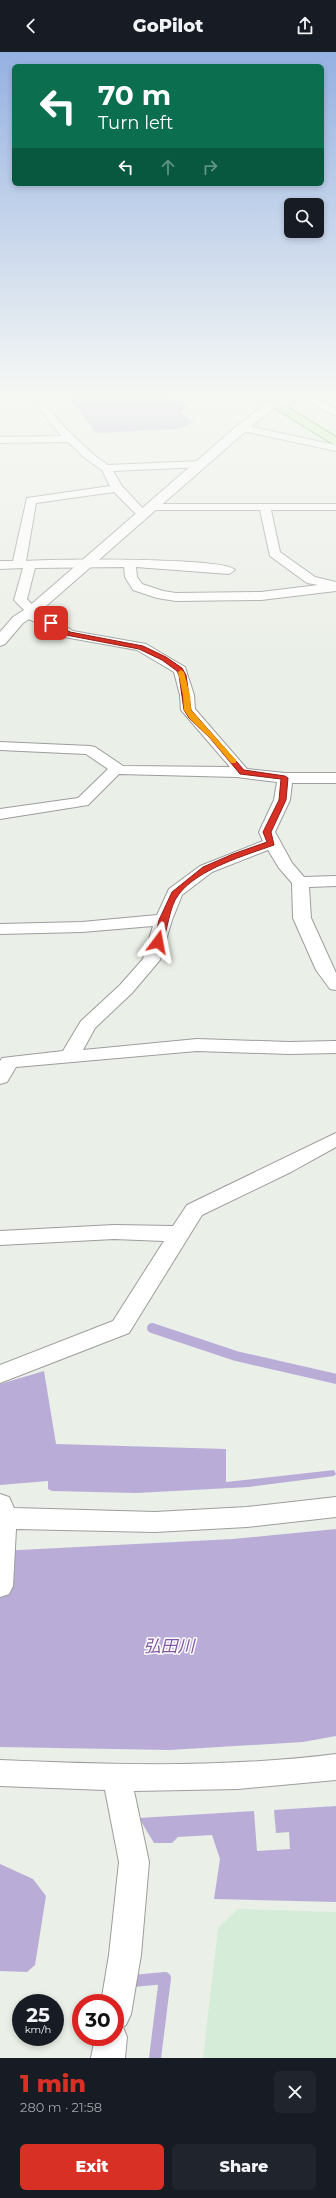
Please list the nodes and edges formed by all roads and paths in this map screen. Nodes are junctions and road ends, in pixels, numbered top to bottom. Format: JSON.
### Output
{"nodes":[{"id":1,"x":113,"y":489,"type":"edge"},
{"id":2,"x":118,"y":489,"type":"edge"},
{"id":3,"x":173,"y":489,"type":"edge"},
{"id":4,"x":265,"y":507,"type":"junction"},
{"id":5,"x":336,"y":507,"type":"edge"},
{"id":6,"x":147,"y":511,"type":"junction"},
{"id":7,"x":88,"y":562,"type":"junction"},
{"id":8,"x":130,"y":563,"type":"junction"},
{"id":9,"x":25,"y":564,"type":"junction"},
{"id":10,"x":0,"y":565,"type":"edge"},
{"id":11,"x":229,"y":570,"type":"dead end"},
{"id":12,"x":336,"y":586,"type":"edge"},
{"id":13,"x":30,"y":612,"type":"junction"},
{"id":14,"x":0,"y":641,"type":"edge"},
{"id":15,"x":0,"y":746,"type":"edge"},
{"id":16,"x":117,"y":768,"type":"junction"},
{"id":17,"x":242,"y":772,"type":"junction"},
{"id":18,"x":285,"y":778,"type":"junction"},
{"id":19,"x":336,"y":778,"type":"edge"},
{"id":20,"x":0,"y":814,"type":"edge"},
{"id":21,"x":272,"y":843,"type":"junction"},
{"id":22,"x":336,"y":880,"type":"edge"},
{"id":23,"x":300,"y":882,"type":"junction"},
{"id":24,"x":163,"y":920,"type":"junction"},
{"id":25,"x":0,"y":929,"type":"edge"},
{"id":26,"x":336,"y":985,"type":"edge"},
{"id":27,"x":336,"y":1047,"type":"edge"},
{"id":28,"x":68,"y":1058,"type":"junction"},
{"id":29,"x":3,"y":1063,"type":"edge"},
{"id":30,"x":336,"y":1138,"type":"edge"},
{"id":31,"x":180,"y":1234,"type":"junction"},
{"id":32,"x":0,"y":1238,"type":"edge"},
{"id":33,"x":0,"y":1374,"type":"edge"},
{"id":34,"x":336,"y":1507,"type":"edge"},
{"id":35,"x":1,"y":1514,"type":"edge"},
{"id":36,"x":0,"y":1586,"type":"edge"},
{"id":37,"x":336,"y":1767,"type":"edge"},
{"id":38,"x":0,"y":1773,"type":"edge"},
{"id":39,"x":117,"y":1779,"type":"junction"},
{"id":40,"x":118,"y":1994,"type":"edge"},
{"id":41,"x":110,"y":2046,"type":"edge"},
{"id":42,"x":108,"y":2058,"type":"edge"}],
"edges":[{"from":1,"to":9,"type":"street"},
{"from":2,"to":6,"type":"street"},
{"from":3,"to":6,"type":"street"},
{"from":4,"to":5,"type":"street"},
{"from":4,"to":6,"type":"street"},
{"from":4,"to":12,"type":"street"},
{"from":6,"to":7,"type":"street"},
{"from":7,"to":8,"type":"street"},
{"from":7,"to":9,"type":"street"},
{"from":7,"to":13,"type":"street"},
{"from":8,"to":11,"type":"street"},
{"from":8,"to":12,"type":"street"},
{"from":9,"to":10,"type":"street"},
{"from":9,"to":13,"type":"street"},
{"from":13,"to":14,"type":"street"},
{"from":13,"to":17,"type":"street"},
{"from":15,"to":16,"type":"street"},
{"from":16,"to":17,"type":"street"},
{"from":16,"to":20,"type":"street"},
{"from":17,"to":18,"type":"street"},
{"from":18,"to":19,"type":"street"},
{"from":18,"to":21,"type":"street"},
{"from":21,"to":23,"type":"street"},
{"from":21,"to":24,"type":"street"},
{"from":22,"to":23,"type":"street"},
{"from":23,"to":26,"type":"street"},
{"from":24,"to":25,"type":"street"},
{"from":24,"to":28,"type":"street"},
{"from":27,"to":28,"type":"street"},
{"from":28,"to":29,"type":"street"},
{"from":30,"to":31,"type":"street"},
{"from":31,"to":32,"type":"street"},
{"from":31,"to":33,"type":"street"},
{"from":34,"to":35,"type":"street"},
{"from":35,"to":36,"type":"street"},
{"from":37,"to":39,"type":"street"},
{"from":38,"to":39,"type":"street"},
{"from":39,"to":40,"type":"street"},
{"from":41,"to":42,"type":"street"}]}
